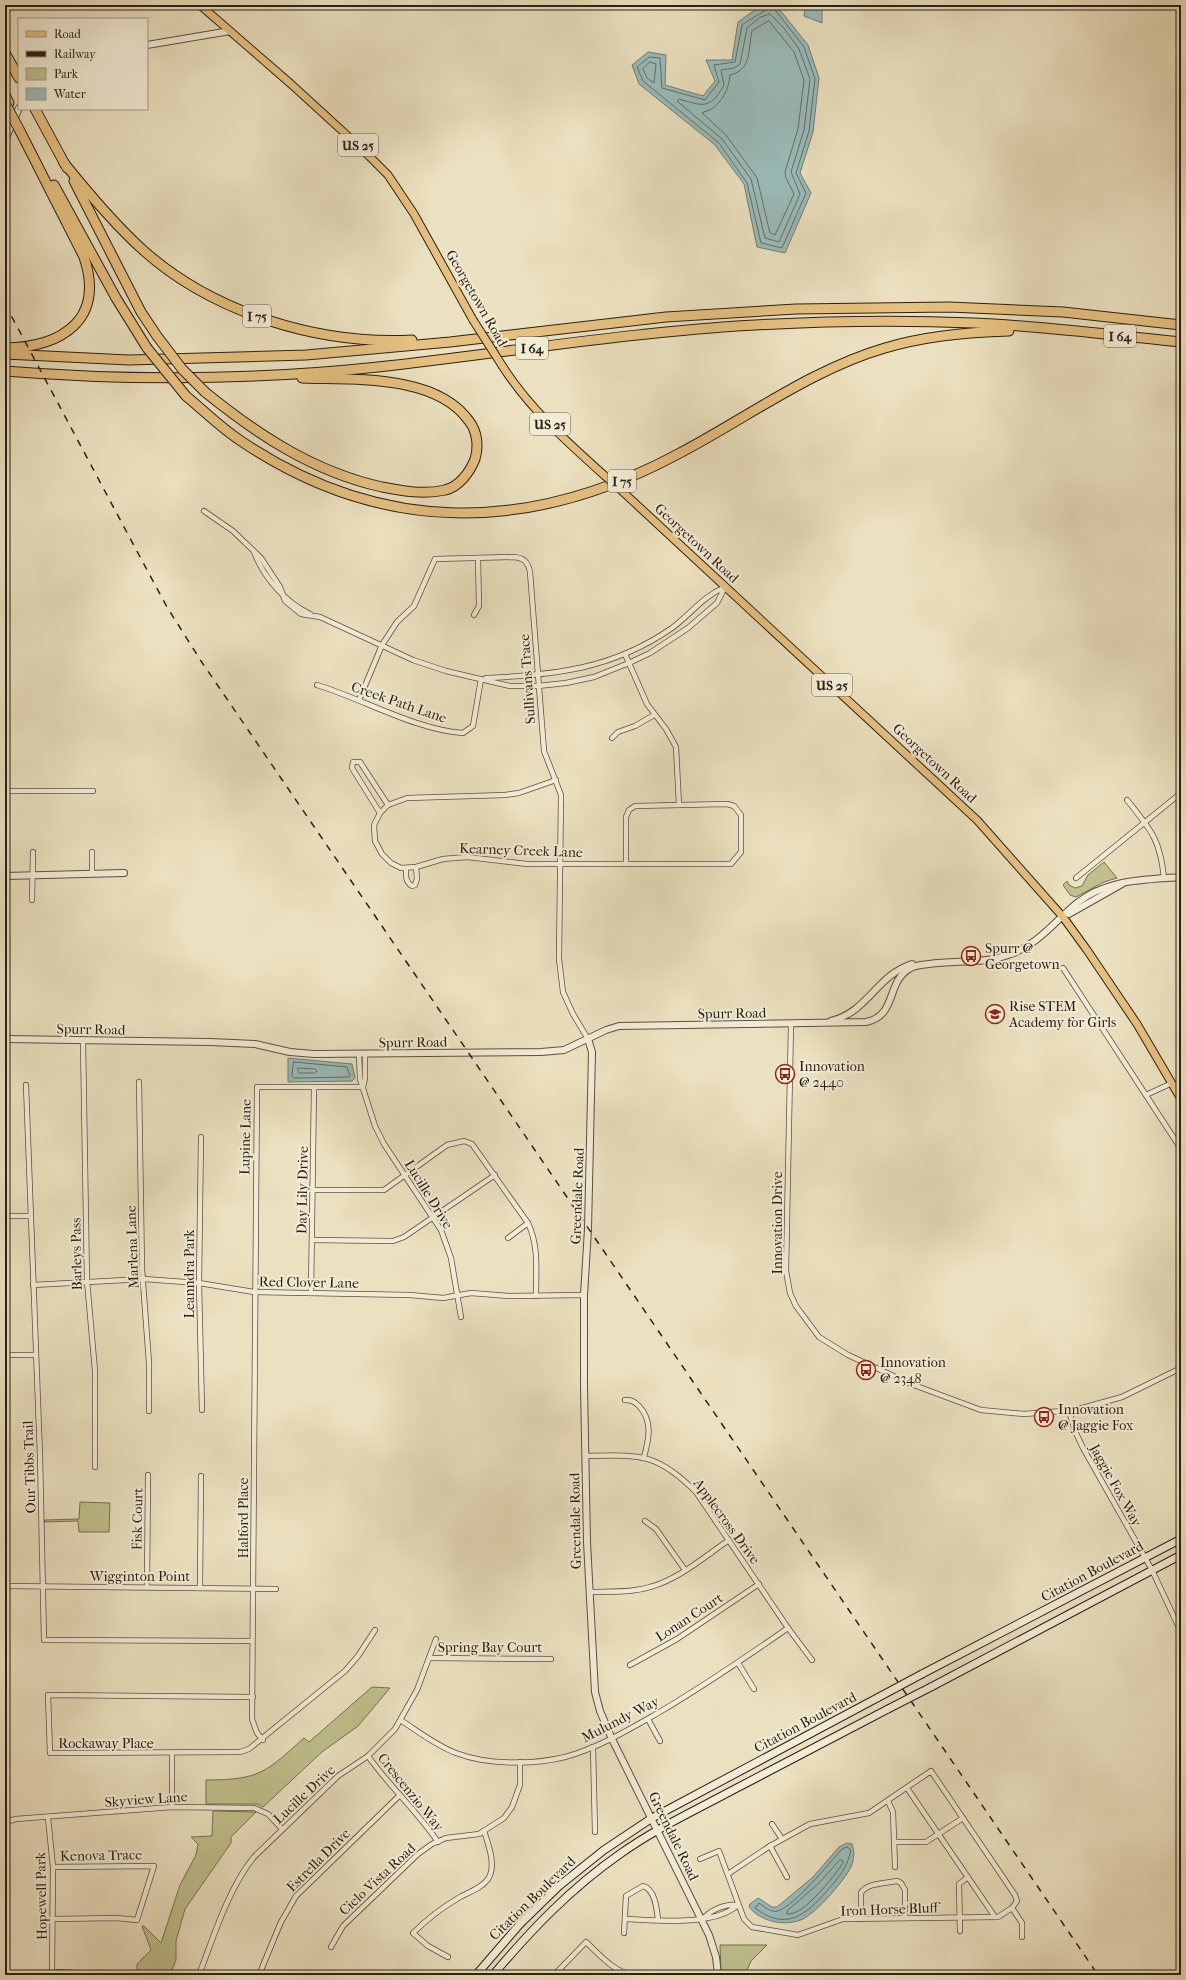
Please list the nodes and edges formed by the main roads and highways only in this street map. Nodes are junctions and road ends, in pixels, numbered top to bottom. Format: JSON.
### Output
{"nodes":[{"id":1,"x":200,"y":5,"type":"edge"},
{"id":2,"x":5,"y":53,"type":"edge"},
{"id":3,"x":18,"y":76,"type":"edge"},
{"id":4,"x":6,"y":102,"type":"edge"},
{"id":5,"x":37,"y":110,"type":"edge"},
{"id":6,"x":21,"y":128,"type":"junction"},
{"id":7,"x":64,"y":163,"type":"junction"},
{"id":8,"x":1181,"y":325,"type":"edge"},
{"id":9,"x":1060,"y":329,"type":"junction"},
{"id":10,"x":503,"y":335,"type":"junction"},
{"id":11,"x":1181,"y":342,"type":"edge"},
{"id":12,"x":5,"y":348,"type":"edge"},
{"id":13,"x":5,"y":354,"type":"edge"},
{"id":14,"x":5,"y":371,"type":"edge"},
{"id":15,"x":251,"y":375,"type":"junction"},
{"id":16,"x":1181,"y":1099,"type":"edge"},
{"id":17,"x":1181,"y":1539,"type":"edge"},
{"id":18,"x":1181,"y":1555,"type":"edge"},
{"id":19,"x":476,"y":1975,"type":"edge"},
{"id":20,"x":493,"y":1975,"type":"edge"}],
"edges":[{"from":1,"to":16,"type":"main road","name":"Georgetown Road","number":"US 25","bridge":true},
{"from":2,"to":3,"type":"highway"},
{"from":4,"to":6,"type":"highway","number":"I 75"},
{"from":5,"to":7,"type":"highway","number":"I 75"},
{"from":6,"to":9,"type":"highway","number":"I 75","bridge":true},
{"from":6,"to":12,"type":"highway"},
{"from":7,"to":10,"type":"highway","number":"I 75"},
{"from":7,"to":15,"type":"highway","bridge":true},
{"from":8,"to":10,"type":"highway","number":"I 64"},
{"from":9,"to":11,"type":"highway","number":"I 64"},
{"from":9,"to":15,"type":"highway","number":"I 64"},
{"from":10,"to":13,"type":"highway","number":"I 64"},
{"from":14,"to":15,"type":"highway","number":"I 64"},
{"from":17,"to":19,"type":"main road","name":"Citation Boulevard","bridge":true},
{"from":18,"to":20,"type":"main road","name":"Citation Boulevard","bridge":true}]}
